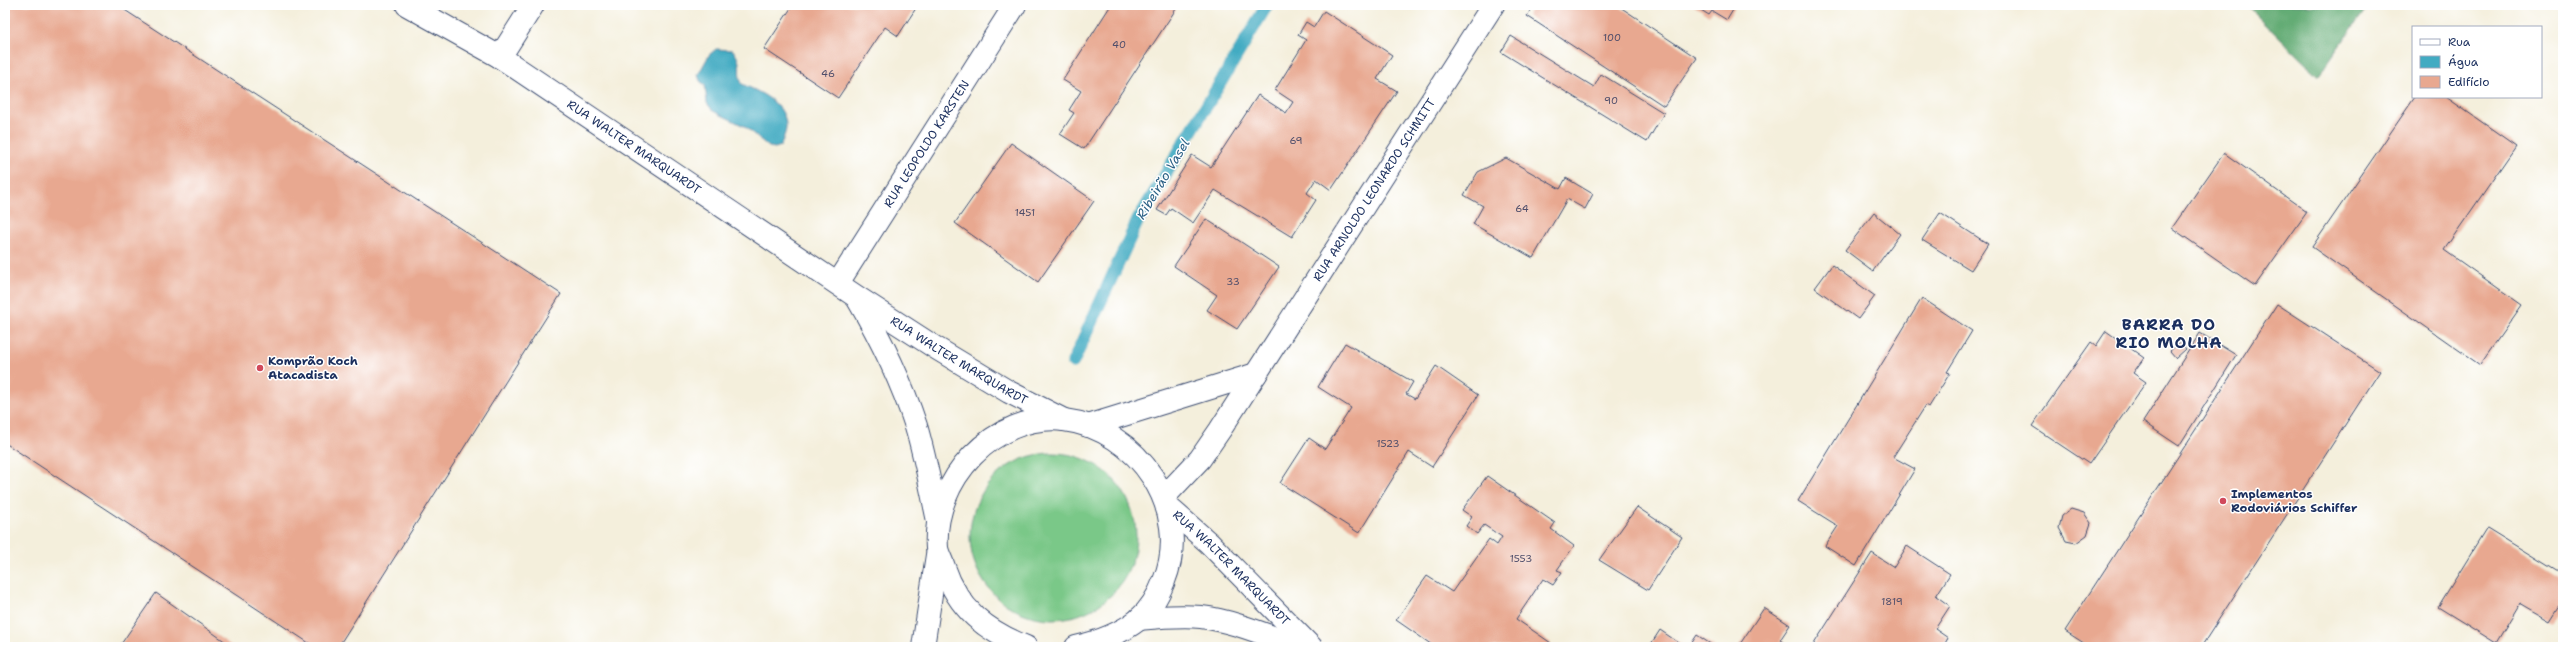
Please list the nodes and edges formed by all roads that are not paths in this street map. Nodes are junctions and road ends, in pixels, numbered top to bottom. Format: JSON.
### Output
{"nodes":[{"id":1,"x":407,"y":5,"type":"edge"},
{"id":2,"x":533,"y":5,"type":"edge"},
{"id":3,"x":1015,"y":5,"type":"edge"},
{"id":4,"x":1493,"y":5,"type":"edge"},
{"id":5,"x":500,"y":57,"type":"junction"},
{"id":6,"x":838,"y":283,"type":"junction"},
{"id":7,"x":857,"y":297,"type":"junction"},
{"id":8,"x":1256,"y":374,"type":"junction"},
{"id":9,"x":1064,"y":420,"type":"junction"},
{"id":10,"x":1088,"y":426,"type":"junction"},
{"id":11,"x":1166,"y":502,"type":"junction"},
{"id":12,"x":938,"y":521,"type":"junction"},
{"id":13,"x":937,"y":550,"type":"junction"},
{"id":14,"x":1139,"y":619,"type":"junction"},
{"id":15,"x":923,"y":647,"type":"edge"},
{"id":16,"x":1026,"y":647,"type":"edge"},
{"id":17,"x":1076,"y":647,"type":"edge"},
{"id":18,"x":1300,"y":647,"type":"edge"},
{"id":19,"x":1311,"y":647,"type":"edge"}],
"edges":[{"from":1,"to":5,"type":"main road","name":"RUA WALTER MARQUARDT"},
{"from":2,"to":5,"type":"main road"},
{"from":3,"to":6,"type":"main road","name":"RUA LEOPOLDO KARSTEN"},
{"from":4,"to":8,"type":"main road","name":"RUA ARNOLDO LEONARDO SCHMITT"},
{"from":5,"to":6,"type":"main road","name":"RUA WALTER MARQUARDT"},
{"from":6,"to":7,"type":"main road","name":"RUA WALTER MARQUARDT"},
{"from":7,"to":9,"type":"main road","name":"RUA WALTER MARQUARDT"},
{"from":7,"to":12,"type":"main road","name":"RUA WALTER MARQUARDT"},
{"from":8,"to":10,"type":"main road"},
{"from":8,"to":11,"type":"main road","name":"RUA ARNOLDO LEONARDO SCHMITT"},
{"from":9,"to":10,"type":"main road"},
{"from":9,"to":12,"type":"main road"},
{"from":10,"to":11,"type":"main road"},
{"from":11,"to":14,"type":"main road"},
{"from":11,"to":19,"type":"main road","name":"RUA WALTER MARQUARDT"},
{"from":12,"to":13,"type":"main road"},
{"from":13,"to":15,"type":"main road"},
{"from":13,"to":16,"type":"main road"},
{"from":14,"to":17,"type":"main road"},
{"from":14,"to":18,"type":"main road","name":"RUA WALTER MARQUARDT"}]}
